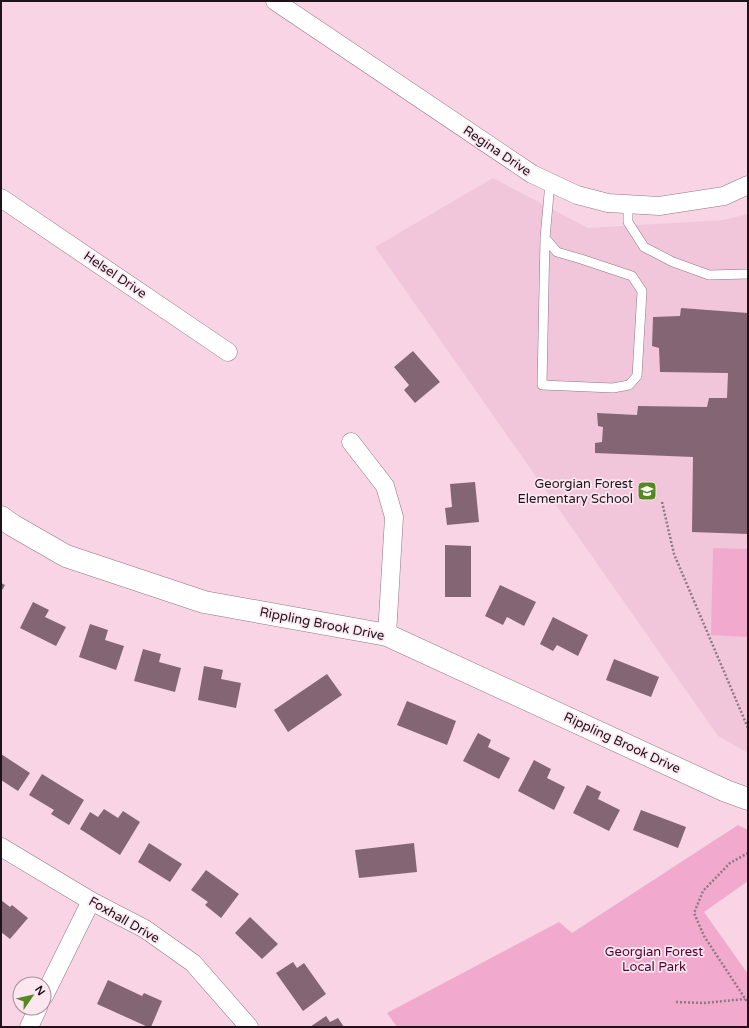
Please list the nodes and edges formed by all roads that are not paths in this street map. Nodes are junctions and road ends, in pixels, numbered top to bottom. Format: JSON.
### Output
{"nodes":[{"id":1,"x":275,"y":1,"type":"edge"},
{"id":2,"x":550,"y":183,"type":"junction"},
{"id":3,"x":748,"y":185,"type":"edge"},
{"id":4,"x":1,"y":198,"type":"edge"},
{"id":5,"x":628,"y":205,"type":"junction"},
{"id":6,"x":545,"y":238,"type":"junction"},
{"id":7,"x":748,"y":274,"type":"edge"},
{"id":8,"x":228,"y":352,"type":"dead end"},
{"id":9,"x":351,"y":442,"type":"dead end"},
{"id":10,"x":1,"y":517,"type":"edge"},
{"id":11,"x":388,"y":635,"type":"junction"},
{"id":12,"x":748,"y":799,"type":"edge"},
{"id":13,"x":1,"y":847,"type":"edge"},
{"id":14,"x":91,"y":902,"type":"junction"},
{"id":15,"x":52,"y":980,"type":"edge"},
{"id":16,"x":34,"y":1016,"type":"edge"},
{"id":17,"x":29,"y":1027,"type":"edge"},
{"id":18,"x":248,"y":1027,"type":"edge"}],
"edges":[{"from":1,"to":2,"type":"street","name":"Regina Drive"},
{"from":2,"to":5,"type":"street","name":"Regina Drive"},
{"from":2,"to":6,"type":"lane"},
{"from":3,"to":5,"type":"street","name":"Regina Drive"},
{"from":4,"to":8,"type":"street","name":"Helsel Drive"},
{"from":5,"to":7,"type":"lane"},
{"from":6,"to":6,"type":"lane"},
{"from":9,"to":11,"type":"street"},
{"from":10,"to":11,"type":"street","name":"Rippling Brook Drive"},
{"from":11,"to":12,"type":"street","name":"Rippling Brook Drive"},
{"from":13,"to":14,"type":"street","name":"Foxhall Drive"},
{"from":14,"to":15,"type":"street"},
{"from":14,"to":18,"type":"street","name":"Foxhall Drive"},
{"from":16,"to":17,"type":"street"}]}
